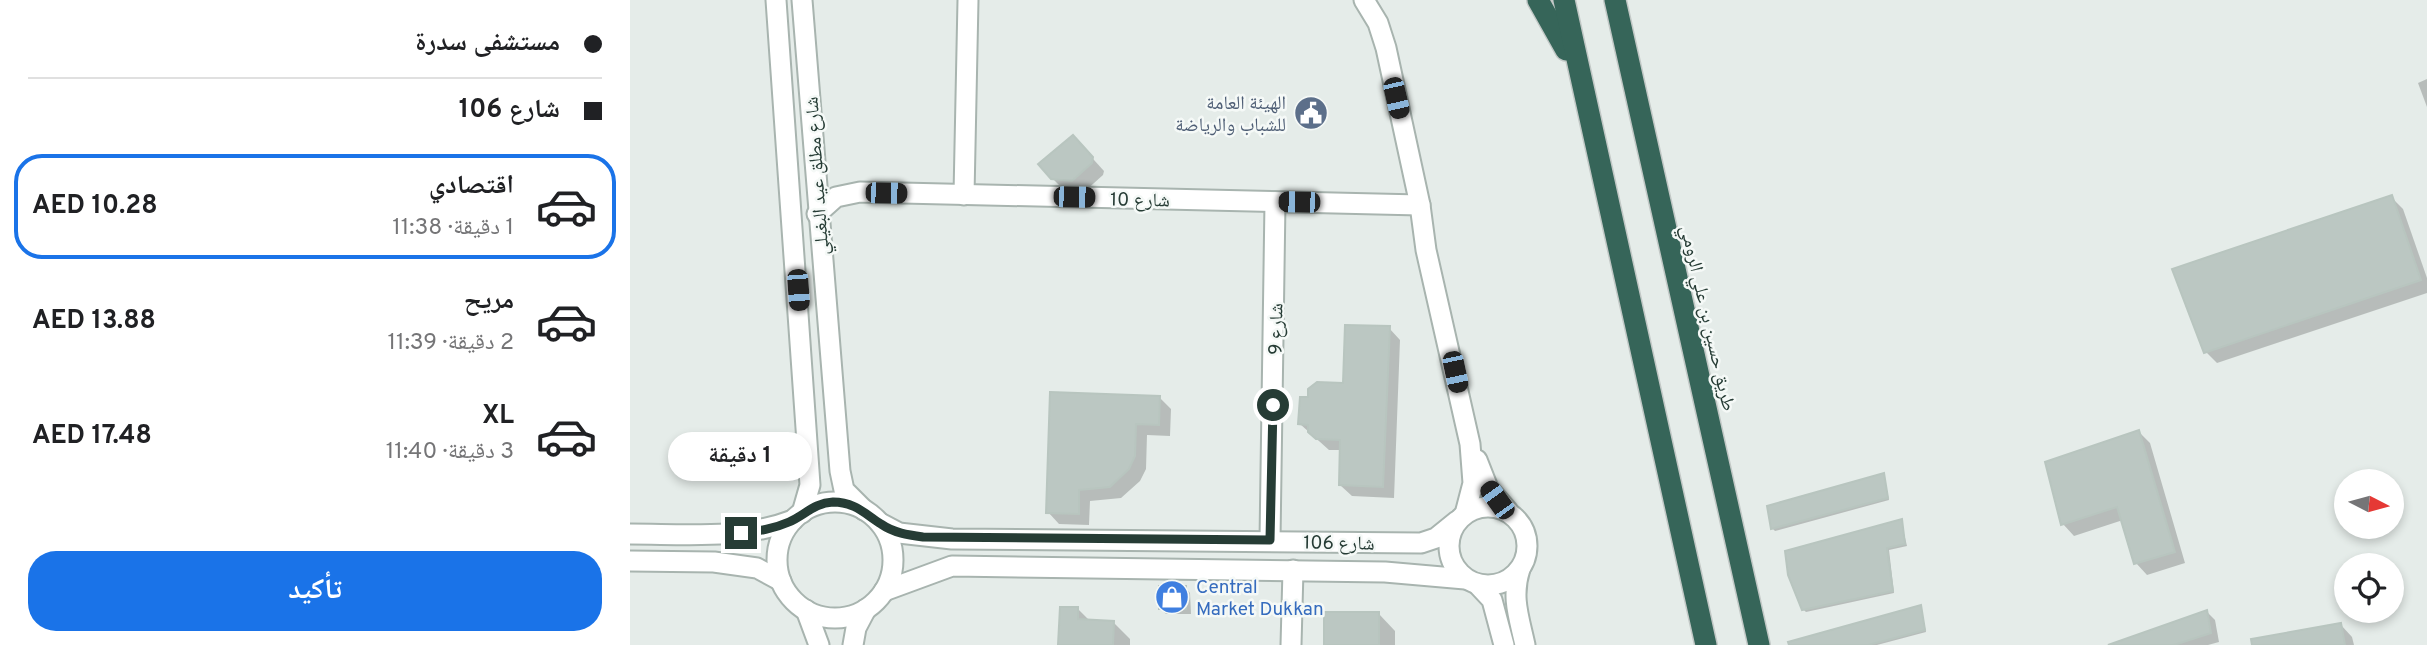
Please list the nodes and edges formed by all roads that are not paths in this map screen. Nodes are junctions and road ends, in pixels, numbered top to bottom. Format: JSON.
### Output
{"nodes":[{"id":1,"x":776,"y":0,"type":"edge"},
{"id":2,"x":802,"y":0,"type":"edge"},
{"id":3,"x":968,"y":0,"type":"edge"},
{"id":4,"x":1364,"y":0,"type":"edge"},
{"id":5,"x":1538,"y":0,"type":"edge"},
{"id":6,"x":1564,"y":0,"type":"edge"},
{"id":7,"x":1615,"y":0,"type":"edge"},
{"id":8,"x":1586,"y":95,"type":"junction"},
{"id":9,"x":816,"y":169,"type":"junction"},
{"id":10,"x":860,"y":192,"type":"junction"},
{"id":11,"x":964,"y":195,"type":"junction"},
{"id":12,"x":1275,"y":202,"type":"junction"},
{"id":13,"x":1420,"y":205,"type":"junction"},
{"id":14,"x":817,"y":214,"type":"junction"},
{"id":15,"x":1470,"y":444,"type":"junction"},
{"id":16,"x":864,"y":510,"type":"junction"},
{"id":17,"x":1512,"y":514,"type":"junction"},
{"id":18,"x":797,"y":516,"type":"junction"},
{"id":19,"x":1461,"y":517,"type":"junction"},
{"id":20,"x":880,"y":523,"type":"junction"},
{"id":21,"x":630,"y":534,"type":"edge"},
{"id":22,"x":1270,"y":540,"type":"junction"},
{"id":23,"x":1366,"y":542,"type":"junction"},
{"id":24,"x":630,"y":561,"type":"edge"},
{"id":25,"x":1520,"y":569,"type":"junction"},
{"id":26,"x":1293,"y":570,"type":"junction"},
{"id":27,"x":1360,"y":571,"type":"junction"},
{"id":28,"x":781,"y":581,"type":"junction"},
{"id":29,"x":1471,"y":581,"type":"junction"},
{"id":30,"x":884,"y":591,"type":"junction"},
{"id":31,"x":866,"y":609,"type":"junction"},
{"id":32,"x":806,"y":610,"type":"junction"},
{"id":33,"x":819,"y":645,"type":"edge"},
{"id":34,"x":853,"y":645,"type":"edge"},
{"id":35,"x":1291,"y":645,"type":"edge"},
{"id":36,"x":1504,"y":645,"type":"edge"},
{"id":37,"x":1525,"y":645,"type":"edge"},
{"id":38,"x":1706,"y":645,"type":"edge"},
{"id":39,"x":1759,"y":645,"type":"edge"}],
"edges":[{"from":1,"to":18,"type":"street","name":"شارع مطلق عيد البغيلي"},
{"from":2,"to":9,"type":"street","name":"شارع مطلق عيد البغيلي"},
{"from":3,"to":11,"type":"street"},
{"from":4,"to":13,"type":"street"},
{"from":5,"to":8,"type":"highway"},
{"from":6,"to":8,"type":"highway"},
{"from":7,"to":39,"type":"highway","name":"طريق حسين بن علي الرومي"},
{"from":8,"to":38,"type":"highway"},
{"from":9,"to":10,"type":"street","name":"شارع 10"},
{"from":9,"to":14,"type":"street","name":"شارع مطلق عيد البغيلي"},
{"from":10,"to":11,"type":"street","name":"شارع 10"},
{"from":10,"to":14,"type":"street","name":"شارع 10"},
{"from":11,"to":12,"type":"street","name":"شارع 10"},
{"from":12,"to":13,"type":"street","name":"شارع 10"},
{"from":12,"to":22,"type":"street","name":"شارع 9"},
{"from":13,"to":15,"type":"street"},
{"from":14,"to":16,"type":"street","name":"شارع مطلق عيد البغيلي"},
{"from":15,"to":17,"type":"street"},
{"from":15,"to":19,"type":"street"},
{"from":16,"to":18,"type":"street"},
{"from":16,"to":20,"type":"street"},
{"from":17,"to":19,"type":"street"},
{"from":17,"to":25,"type":"street"},
{"from":18,"to":21,"type":"street"},
{"from":18,"to":28,"type":"street"},
{"from":19,"to":23,"type":"street","name":"شارع 106"},
{"from":19,"to":29,"type":"street"},
{"from":20,"to":22,"type":"street","name":"شارع 106"},
{"from":20,"to":30,"type":"street"},
{"from":22,"to":23,"type":"street","name":"شارع 106"},
{"from":23,"to":27,"type":"street"},
{"from":24,"to":28,"type":"street"},
{"from":25,"to":29,"type":"street"},
{"from":25,"to":37,"type":"street"},
{"from":26,"to":27,"type":"street","name":"شارع 106"},
{"from":26,"to":30,"type":"street","name":"شارع 106"},
{"from":26,"to":35,"type":"street"},
{"from":27,"to":29,"type":"street","name":"شارع 106"},
{"from":28,"to":32,"type":"street"},
{"from":29,"to":36,"type":"street"},
{"from":30,"to":31,"type":"street"},
{"from":31,"to":32,"type":"street"},
{"from":31,"to":34,"type":"street"},
{"from":32,"to":33,"type":"street"}]}
